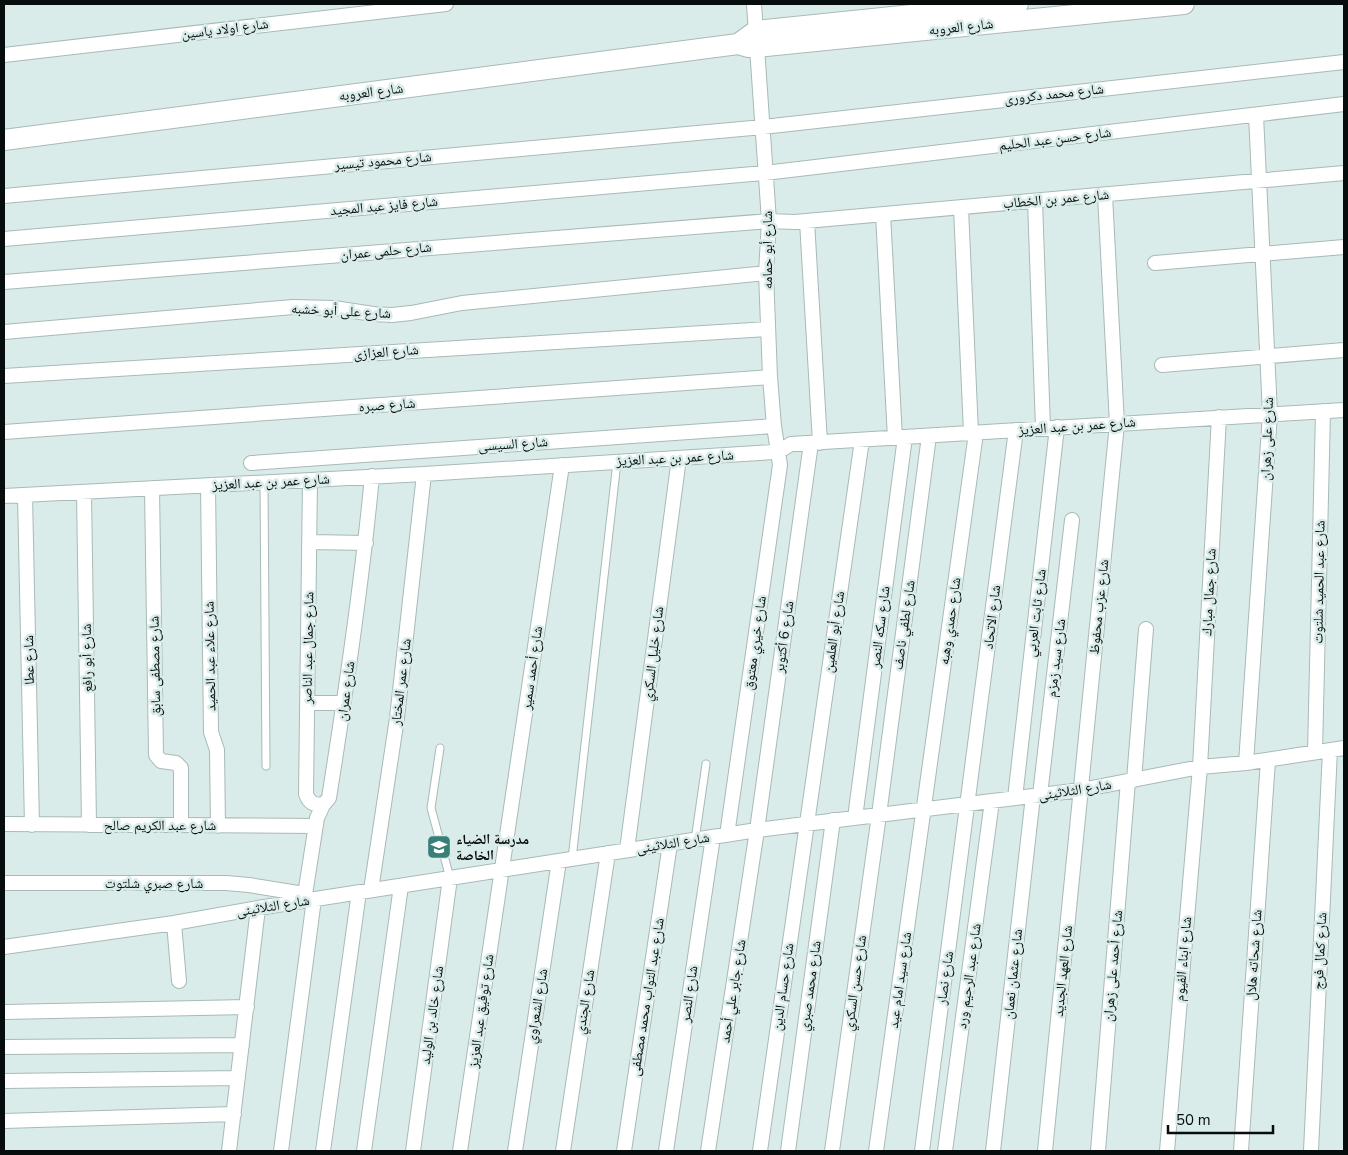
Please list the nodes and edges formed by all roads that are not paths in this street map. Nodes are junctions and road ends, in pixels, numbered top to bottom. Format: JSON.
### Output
{"nodes":[{"id":1,"x":446,"y":4,"type":"edge"},
{"id":2,"x":754,"y":4,"type":"edge"},
{"id":3,"x":1017,"y":4,"type":"edge"},
{"id":4,"x":1184,"y":4,"type":"edge"},
{"id":5,"x":751,"y":41,"type":"junction"},
{"id":6,"x":4,"y":55,"type":"edge"},
{"id":7,"x":1344,"y":62,"type":"edge"},
{"id":8,"x":1344,"y":104,"type":"edge"},
{"id":9,"x":1256,"y":114,"type":"junction"},
{"id":10,"x":763,"y":127,"type":"junction"},
{"id":11,"x":4,"y":140,"type":"edge"},
{"id":12,"x":765,"y":173,"type":"junction"},
{"id":13,"x":1344,"y":173,"type":"edge"},
{"id":14,"x":1259,"y":181,"type":"junction"},
{"id":15,"x":1105,"y":195,"type":"junction"},
{"id":16,"x":4,"y":196,"type":"edge"},
{"id":17,"x":1035,"y":201,"type":"junction"},
{"id":18,"x":961,"y":208,"type":"junction"},
{"id":19,"x":883,"y":214,"type":"junction"},
{"id":20,"x":769,"y":220,"type":"junction"},
{"id":21,"x":807,"y":221,"type":"junction"},
{"id":22,"x":4,"y":239,"type":"edge"},
{"id":23,"x":1344,"y":246,"type":"edge"},
{"id":24,"x":1263,"y":254,"type":"junction"},
{"id":25,"x":1155,"y":263,"type":"dead end"},
{"id":26,"x":766,"y":273,"type":"junction"},
{"id":27,"x":4,"y":282,"type":"edge"},
{"id":28,"x":768,"y":328,"type":"junction"},
{"id":29,"x":4,"y":332,"type":"edge"},
{"id":30,"x":1344,"y":350,"type":"edge"},
{"id":31,"x":1268,"y":356,"type":"junction"},
{"id":32,"x":1162,"y":365,"type":"dead end"},
{"id":33,"x":4,"y":376,"type":"edge"},
{"id":34,"x":770,"y":377,"type":"junction"},
{"id":35,"x":1344,"y":410,"type":"edge"},
{"id":36,"x":1323,"y":411,"type":"junction"},
{"id":37,"x":1270,"y":414,"type":"junction"},
{"id":38,"x":1218,"y":417,"type":"junction"},
{"id":39,"x":1117,"y":424,"type":"junction"},
{"id":40,"x":774,"y":426,"type":"junction"},
{"id":41,"x":1043,"y":428,"type":"junction"},
{"id":42,"x":1058,"y":428,"type":"junction"},
{"id":43,"x":1016,"y":430,"type":"junction"},
{"id":44,"x":4,"y":432,"type":"edge"},
{"id":45,"x":974,"y":433,"type":"junction"},
{"id":46,"x":929,"y":436,"type":"junction"},
{"id":47,"x":900,"y":438,"type":"junction"},
{"id":48,"x":862,"y":440,"type":"junction"},
{"id":49,"x":816,"y":443,"type":"junction"},
{"id":50,"x":778,"y":452,"type":"junction"},
{"id":51,"x":679,"y":458,"type":"junction"},
{"id":52,"x":617,"y":462,"type":"junction"},
{"id":53,"x":251,"y":463,"type":"dead end"},
{"id":54,"x":562,"y":465,"type":"junction"},
{"id":55,"x":424,"y":474,"type":"junction"},
{"id":56,"x":372,"y":476,"type":"junction"},
{"id":57,"x":310,"y":480,"type":"junction"},
{"id":58,"x":264,"y":482,"type":"junction"},
{"id":59,"x":208,"y":485,"type":"junction"},
{"id":60,"x":152,"y":488,"type":"junction"},
{"id":61,"x":84,"y":492,"type":"junction"},
{"id":62,"x":26,"y":495,"type":"junction"},
{"id":63,"x":4,"y":496,"type":"edge"},
{"id":64,"x":1072,"y":520,"type":"dead end"},
{"id":65,"x":310,"y":542,"type":"junction"},
{"id":66,"x":366,"y":542,"type":"junction"},
{"id":67,"x":1146,"y":628,"type":"dead end"},
{"id":68,"x":307,"y":703,"type":"junction"},
{"id":69,"x":344,"y":703,"type":"junction"},
{"id":70,"x":440,"y":748,"type":"dead end"},
{"id":71,"x":1344,"y":748,"type":"edge"},
{"id":72,"x":1330,"y":750,"type":"junction"},
{"id":73,"x":1315,"y":752,"type":"junction"},
{"id":74,"x":1268,"y":760,"type":"junction"},
{"id":75,"x":1246,"y":763,"type":"junction"},
{"id":76,"x":706,"y":764,"type":"dead end"},
{"id":77,"x":266,"y":766,"type":"dead end"},
{"id":78,"x":1200,"y":767,"type":"junction"},
{"id":79,"x":1131,"y":780,"type":"junction"},
{"id":80,"x":1082,"y":790,"type":"junction"},
{"id":81,"x":1037,"y":796,"type":"junction"},
{"id":82,"x":1015,"y":798,"type":"junction"},
{"id":83,"x":992,"y":801,"type":"junction"},
{"id":84,"x":968,"y":804,"type":"junction"},
{"id":85,"x":322,"y":805,"type":"junction"},
{"id":86,"x":924,"y":809,"type":"junction"},
{"id":87,"x":879,"y":815,"type":"junction"},
{"id":88,"x":855,"y":818,"type":"junction"},
{"id":89,"x":833,"y":820,"type":"junction"},
{"id":90,"x":4,"y":824,"type":"edge"},
{"id":91,"x":32,"y":824,"type":"junction"},
{"id":92,"x":806,"y":824,"type":"junction"},
{"id":93,"x":89,"y":825,"type":"junction"},
{"id":94,"x":181,"y":825,"type":"junction"},
{"id":95,"x":218,"y":826,"type":"junction"},
{"id":96,"x":316,"y":826,"type":"junction"},
{"id":97,"x":757,"y":830,"type":"junction"},
{"id":98,"x":720,"y":836,"type":"junction"},
{"id":99,"x":696,"y":840,"type":"junction"},
{"id":100,"x":670,"y":844,"type":"junction"},
{"id":101,"x":627,"y":850,"type":"junction"},
{"id":102,"x":608,"y":853,"type":"junction"},
{"id":103,"x":565,"y":860,"type":"junction"},
{"id":104,"x":502,"y":870,"type":"junction"},
{"id":105,"x":450,"y":878,"type":"junction"},
{"id":106,"x":4,"y":883,"type":"edge"},
{"id":107,"x":401,"y":886,"type":"junction"},
{"id":108,"x":365,"y":891,"type":"junction"},
{"id":109,"x":307,"y":898,"type":"junction"},
{"id":110,"x":258,"y":908,"type":"junction"},
{"id":111,"x":174,"y":923,"type":"junction"},
{"id":112,"x":4,"y":947,"type":"edge"},
{"id":113,"x":178,"y":981,"type":"dead end"},
{"id":114,"x":247,"y":1007,"type":"junction"},
{"id":115,"x":4,"y":1012,"type":"edge"},
{"id":116,"x":242,"y":1045,"type":"junction"},
{"id":117,"x":4,"y":1047,"type":"edge"},
{"id":118,"x":238,"y":1078,"type":"junction"},
{"id":119,"x":4,"y":1081,"type":"edge"},
{"id":120,"x":234,"y":1114,"type":"junction"},
{"id":121,"x":4,"y":1121,"type":"edge"},
{"id":122,"x":229,"y":1151,"type":"edge"},
{"id":123,"x":281,"y":1151,"type":"edge"},
{"id":124,"x":323,"y":1151,"type":"edge"},
{"id":125,"x":364,"y":1151,"type":"edge"},
{"id":126,"x":413,"y":1151,"type":"edge"},
{"id":127,"x":460,"y":1151,"type":"edge"},
{"id":128,"x":515,"y":1151,"type":"edge"},
{"id":129,"x":563,"y":1151,"type":"edge"},
{"id":130,"x":624,"y":1151,"type":"edge"},
{"id":131,"x":666,"y":1151,"type":"edge"},
{"id":132,"x":708,"y":1151,"type":"edge"},
{"id":133,"x":760,"y":1151,"type":"edge"},
{"id":134,"x":788,"y":1151,"type":"edge"},
{"id":135,"x":832,"y":1151,"type":"edge"},
{"id":136,"x":876,"y":1151,"type":"edge"},
{"id":137,"x":922,"y":1151,"type":"edge"},
{"id":138,"x":945,"y":1151,"type":"edge"},
{"id":139,"x":993,"y":1151,"type":"edge"},
{"id":140,"x":1045,"y":1151,"type":"edge"},
{"id":141,"x":1098,"y":1151,"type":"edge"},
{"id":142,"x":1167,"y":1151,"type":"edge"},
{"id":143,"x":1241,"y":1151,"type":"edge"},
{"id":144,"x":1311,"y":1151,"type":"edge"}],
"edges":[{"from":1,"to":6,"type":"street","name":"شارع اولاد ياسين"},
{"from":2,"to":5,"type":"street","name":"شارع أبو حمامه"},
{"from":3,"to":5,"type":"street","name":"شارع العروبه"},
{"from":4,"to":5,"type":"street","name":"شارع العروبه"},
{"from":5,"to":10,"type":"street","name":"شارع أبو حمامه"},
{"from":5,"to":11,"type":"street","name":"شارع العروبه"},
{"from":7,"to":10,"type":"street","name":"شارع محمد دكرورى"},
{"from":8,"to":9,"type":"street","name":"شارع حسن عبد الحليم"},
{"from":9,"to":12,"type":"street","name":"شارع حسن عبد الحليم"},
{"from":9,"to":14,"type":"street","name":"شارع على زهران"},
{"from":10,"to":12,"type":"street","name":"شارع أبو حمامه"},
{"from":10,"to":16,"type":"street","name":"شارع محمود تيسير"},
{"from":12,"to":20,"type":"street","name":"شارع أبو حمامه"},
{"from":12,"to":22,"type":"street","name":"شارع فايز عبد المجيد"},
{"from":13,"to":14,"type":"street","name":"شارع عمر بن الخطاب"},
{"from":14,"to":15,"type":"street","name":"شارع عمر بن الخطاب"},
{"from":14,"to":24,"type":"street","name":"شارع على زهران"},
{"from":15,"to":17,"type":"street","name":"شارع عمر بن الخطاب"},
{"from":15,"to":39,"type":"street","name":"شارع عزب محفوظ"},
{"from":17,"to":18,"type":"street","name":"شارع عمر بن الخطاب"},
{"from":17,"to":41,"type":"street"},
{"from":18,"to":19,"type":"street","name":"شارع عمر بن الخطاب"},
{"from":18,"to":45,"type":"street","name":"شارع حمدي وهبه"},
{"from":19,"to":21,"type":"street","name":"شارع عمر بن الخطاب"},
{"from":19,"to":47,"type":"street","name":"شارع سكه النصر"},
{"from":20,"to":21,"type":"street","name":"شارع عمر بن الخطاب"},
{"from":20,"to":26,"type":"street","name":"شارع أبو حمامه"},
{"from":20,"to":27,"type":"street","name":"شارع حلمى عمران"},
{"from":21,"to":49,"type":"street","name":"شارع 6 أكتوبر"},
{"from":23,"to":24,"type":"street"},
{"from":24,"to":25,"type":"street"},
{"from":24,"to":31,"type":"street","name":"شارع على زهران"},
{"from":26,"to":28,"type":"street","name":"شارع أبو حمامه"},
{"from":26,"to":29,"type":"street","name":"شارع على أبو خشبه"},
{"from":28,"to":33,"type":"street","name":"شارع العزازى"},
{"from":28,"to":34,"type":"street","name":"شارع أبو حمامه"},
{"from":30,"to":31,"type":"street"},
{"from":31,"to":32,"type":"street"},
{"from":31,"to":37,"type":"street","name":"شارع على زهران"},
{"from":34,"to":40,"type":"street","name":"شارع أبو حمامه"},
{"from":34,"to":44,"type":"street","name":"شارع صبره"},
{"from":35,"to":36,"type":"street","name":"شارع عمر بن عبد العزيز"},
{"from":36,"to":37,"type":"street","name":"شارع عمر بن عبد العزيز"},
{"from":36,"to":73,"type":"street","name":"شارع عبد الحميد شلتوت"},
{"from":37,"to":38,"type":"street","name":"شارع عمر بن عبد العزيز"},
{"from":37,"to":75,"type":"street","name":"شارع على زهران"},
{"from":38,"to":39,"type":"street","name":"شارع عمر بن عبد العزيز"},
{"from":38,"to":78,"type":"street","name":"شارع جمال مبارك"},
{"from":39,"to":42,"type":"street","name":"شارع عمر بن عبد العزيز"},
{"from":39,"to":80,"type":"street","name":"شارع عزب محفوظ"},
{"from":40,"to":50,"type":"street","name":"شارع أبو حمامه"},
{"from":40,"to":53,"type":"street","name":"شارع السيسى"},
{"from":41,"to":42,"type":"street","name":"شارع عمر بن عبد العزيز"},
{"from":41,"to":43,"type":"street","name":"شارع عمر بن عبد العزيز"},
{"from":42,"to":82,"type":"street","name":"شارع ثابت العربي"},
{"from":43,"to":45,"type":"street","name":"شارع عمر بن عبد العزيز"},
{"from":43,"to":84,"type":"street","name":"شارع الاتحاد"},
{"from":45,"to":46,"type":"street","name":"شارع عمر بن عبد العزيز"},
{"from":45,"to":86,"type":"street","name":"شارع حمدي وهبه"},
{"from":46,"to":47,"type":"street","name":"شارع عمر بن عبد العزيز"},
{"from":46,"to":87,"type":"street","name":"شارع لطفي ناصف"},
{"from":47,"to":48,"type":"street","name":"شارع عمر بن عبد العزيز"},
{"from":47,"to":88,"type":"street","name":"شارع سكه النصر"},
{"from":48,"to":49,"type":"street","name":"شارع عمر بن عبد العزيز"},
{"from":48,"to":92,"type":"street","name":"شارع أبو العلمين"},
{"from":49,"to":50,"type":"street","name":"شارع عمر بن عبد العزيز"},
{"from":49,"to":97,"type":"street","name":"شارع 6 أكتوبر"},
{"from":50,"to":51,"type":"street","name":"شارع عمر بن عبد العزيز"},
{"from":50,"to":98,"type":"street","name":"شارع خيري معتوق"},
{"from":51,"to":52,"type":"street","name":"شارع عمر بن عبد العزيز"},
{"from":51,"to":101,"type":"street","name":"شارع خليل السكري"},
{"from":52,"to":54,"type":"street","name":"شارع عمر بن عبد العزيز"},
{"from":52,"to":103,"type":"lane"},
{"from":54,"to":55,"type":"street","name":"شارع عمر بن عبد العزيز"},
{"from":54,"to":104,"type":"street","name":"شارع أحمد سمير"},
{"from":55,"to":56,"type":"street","name":"شارع عمر بن عبد العزيز"},
{"from":55,"to":108,"type":"street","name":"شارع عمر المختار"},
{"from":56,"to":57,"type":"street","name":"شارع عمر بن عبد العزيز"},
{"from":56,"to":66,"type":"street","name":"شارع عمران"},
{"from":57,"to":58,"type":"street","name":"شارع عمر بن عبد العزيز"},
{"from":57,"to":65,"type":"street","name":"شارع جمال عبد الناصر"},
{"from":58,"to":59,"type":"street","name":"شارع عمر بن عبد العزيز"},
{"from":58,"to":77,"type":"lane"},
{"from":59,"to":60,"type":"street","name":"شارع عمر بن عبد العزيز"},
{"from":59,"to":95,"type":"street","name":"شارع علاء عبد الحميد"},
{"from":60,"to":61,"type":"street","name":"شارع عمر بن عبد العزيز"},
{"from":60,"to":94,"type":"street","name":"شارع مصطفى سابق"},
{"from":61,"to":62,"type":"street","name":"شارع عمر بن عبد العزيز"},
{"from":61,"to":93,"type":"street","name":"شارع أبو رافع"},
{"from":62,"to":63,"type":"street","name":"شارع عمر بن عبد العزيز"},
{"from":62,"to":91,"type":"street","name":"شارع عطا"},
{"from":64,"to":81,"type":"street","name":"شارع سيد زمزم"},
{"from":65,"to":66,"type":"street"},
{"from":65,"to":68,"type":"street","name":"شارع جمال عبد الناصر"},
{"from":66,"to":69,"type":"street","name":"شارع عمران"},
{"from":67,"to":79,"type":"street","name":"شارع أحمد على زهران"},
{"from":68,"to":69,"type":"street"},
{"from":68,"to":85,"type":"street","name":"شارع جمال عبد الناصر"},
{"from":69,"to":85,"type":"street","name":"شارع عمران"},
{"from":70,"to":105,"type":"lane"},
{"from":71,"to":72,"type":"street","name":"شارع الثلاثينى"},
{"from":72,"to":73,"type":"street","name":"شارع الثلاثينى"},
{"from":72,"to":144,"type":"street","name":"شارع كمال فرج"},
{"from":73,"to":74,"type":"street","name":"شارع الثلاثينى"},
{"from":74,"to":75,"type":"street","name":"شارع الثلاثينى"},
{"from":74,"to":143,"type":"street","name":"شارع شحاته هلال"},
{"from":75,"to":78,"type":"street","name":"شارع الثلاثينى"},
{"from":76,"to":99,"type":"lane"},
{"from":78,"to":79,"type":"street","name":"شارع الثلاثينى"},
{"from":78,"to":142,"type":"street","name":"شارع ابناء الفيوم"},
{"from":79,"to":80,"type":"street","name":"شارع الثلاثينى"},
{"from":79,"to":141,"type":"street","name":"شارع أحمد على زهران"},
{"from":80,"to":81,"type":"street","name":"شارع الثلاثينى"},
{"from":80,"to":140,"type":"street","name":"شارع العهد الجديد"},
{"from":81,"to":82,"type":"street","name":"شارع الثلاثينى"},
{"from":81,"to":139,"type":"street","name":"شارع عثمان نعمان"},
{"from":82,"to":83,"type":"street","name":"شارع الثلاثينى"},
{"from":83,"to":84,"type":"street","name":"شارع الثلاثينى"},
{"from":83,"to":138,"type":"street","name":"شارع عبد الرحيم ورد"},
{"from":84,"to":86,"type":"street","name":"شارع الثلاثينى"},
{"from":84,"to":137,"type":"street","name":"شارع نصار"},
{"from":85,"to":96,"type":"street","name":"شارع عمران"},
{"from":86,"to":87,"type":"street","name":"شارع الثلاثينى"},
{"from":86,"to":136,"type":"street","name":"شارع سيد امام عيد"},
{"from":87,"to":88,"type":"street","name":"شارع الثلاثينى"},
{"from":87,"to":135,"type":"street","name":"شارع حسن السكري"},
{"from":88,"to":89,"type":"street","name":"شارع الثلاثينى"},
{"from":89,"to":92,"type":"street","name":"شارع الثلاثينى"},
{"from":89,"to":134,"type":"street","name":"شارع محمد صبري"},
{"from":90,"to":91,"type":"street","name":"شارع عبد الكريم صالح"},
{"from":91,"to":93,"type":"street","name":"شارع عبد الكريم صالح"},
{"from":92,"to":97,"type":"street","name":"شارع الثلاثينى"},
{"from":92,"to":133,"type":"street","name":"شارع حسام الدين"},
{"from":93,"to":94,"type":"street","name":"شارع عبد الكريم صالح"},
{"from":94,"to":95,"type":"street","name":"شارع عبد الكريم صالح"},
{"from":95,"to":96,"type":"street","name":"شارع عبد الكريم صالح"},
{"from":96,"to":109,"type":"street","name":"شارع عمران"},
{"from":97,"to":98,"type":"street","name":"شارع الثلاثينى"},
{"from":97,"to":132,"type":"street","name":"شارع جابر علي أحمد"},
{"from":98,"to":99,"type":"street","name":"شارع الثلاثينى"},
{"from":98,"to":131,"type":"street","name":"شارع النصر"},
{"from":99,"to":100,"type":"street","name":"شارع الثلاثينى"},
{"from":100,"to":101,"type":"street","name":"شارع الثلاثينى"},
{"from":100,"to":130,"type":"street","name":"شارع عبد التواب محمد مصطفى"},
{"from":101,"to":102,"type":"street","name":"شارع الثلاثينى"},
{"from":102,"to":103,"type":"street","name":"شارع الثلاثينى"},
{"from":102,"to":129,"type":"street","name":"شارع الجندي"},
{"from":103,"to":104,"type":"street","name":"شارع الثلاثينى"},
{"from":103,"to":128,"type":"street","name":"شارع الشعراوي"},
{"from":104,"to":105,"type":"street","name":"شارع الثلاثينى"},
{"from":104,"to":127,"type":"street","name":"شارع توفيق عبد العزيز"},
{"from":105,"to":107,"type":"street","name":"شارع الثلاثينى"},
{"from":105,"to":126,"type":"street","name":"شارع خالد بن الوليد"},
{"from":106,"to":109,"type":"street","name":"شارع صبري شلتوت"},
{"from":107,"to":108,"type":"street","name":"شارع الثلاثينى"},
{"from":107,"to":125,"type":"street"},
{"from":108,"to":109,"type":"street","name":"شارع الثلاثينى"},
{"from":108,"to":124,"type":"street","name":"شارع عمر المختار"},
{"from":109,"to":110,"type":"street","name":"شارع الثلاثينى"},
{"from":109,"to":123,"type":"street"},
{"from":110,"to":111,"type":"street","name":"شارع الثلاثينى"},
{"from":110,"to":114,"type":"street"},
{"from":111,"to":112,"type":"street","name":"شارع الثلاثينى"},
{"from":111,"to":113,"type":"street"},
{"from":114,"to":115,"type":"street"},
{"from":114,"to":116,"type":"street"},
{"from":116,"to":117,"type":"street"},
{"from":116,"to":118,"type":"street"},
{"from":118,"to":119,"type":"street"},
{"from":118,"to":120,"type":"street"},
{"from":120,"to":121,"type":"street"},
{"from":120,"to":122,"type":"street"}]}
